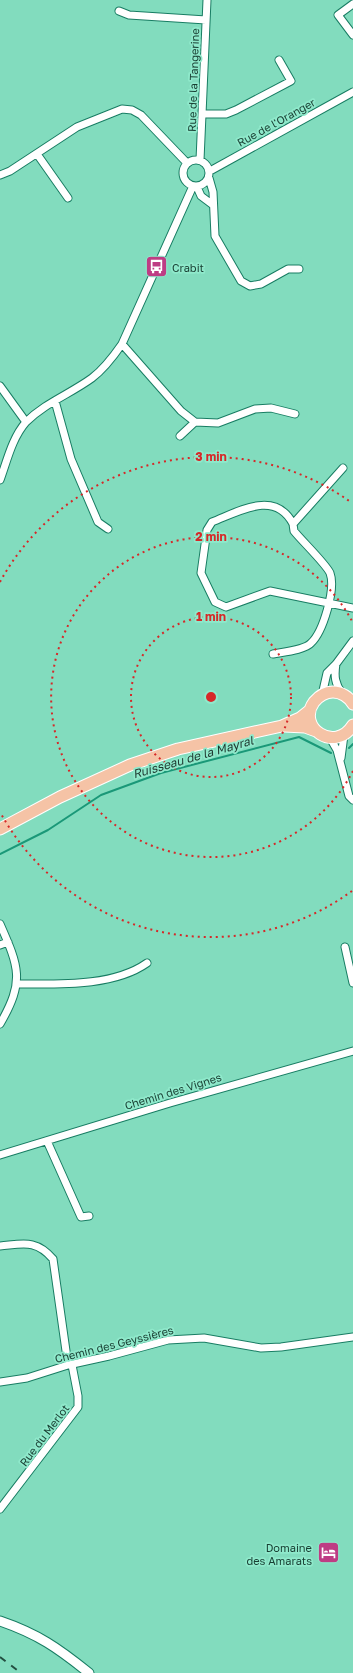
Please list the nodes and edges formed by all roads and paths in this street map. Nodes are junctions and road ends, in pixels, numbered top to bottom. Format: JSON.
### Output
{"nodes":[{"id":1,"x":207,"y":0,"type":"edge"},
{"id":2,"x":353,"y":4,"type":"edge"},
{"id":3,"x":119,"y":10,"type":"dead end"},
{"id":4,"x":206,"y":20,"type":"junction"},
{"id":5,"x":353,"y":35,"type":"edge"},
{"id":6,"x":279,"y":60,"type":"dead end"},
{"id":7,"x":353,"y":92,"type":"edge"},
{"id":8,"x":203,"y":114,"type":"junction"},
{"id":9,"x":37,"y":154,"type":"junction"},
{"id":10,"x":200,"y":160,"type":"junction"},
{"id":11,"x":187,"y":163,"type":"junction"},
{"id":12,"x":0,"y":175,"type":"edge"},
{"id":13,"x":209,"y":175,"type":"junction"},
{"id":14,"x":195,"y":187,"type":"junction"},
{"id":15,"x":68,"y":198,"type":"dead end"},
{"id":16,"x":213,"y":205,"type":"junction"},
{"id":17,"x":299,"y":269,"type":"dead end"},
{"id":18,"x":122,"y":344,"type":"junction"},
{"id":19,"x":0,"y":386,"type":"edge"},
{"id":20,"x":55,"y":401,"type":"junction"},
{"id":21,"x":295,"y":414,"type":"dead end"},
{"id":22,"x":26,"y":422,"type":"junction"},
{"id":23,"x":195,"y":422,"type":"junction"},
{"id":24,"x":180,"y":436,"type":"dead end"},
{"id":25,"x":343,"y":468,"type":"dead end"},
{"id":26,"x":0,"y":480,"type":"edge"},
{"id":27,"x":293,"y":524,"type":"junction"},
{"id":28,"x":108,"y":529,"type":"dead end"},
{"id":29,"x":329,"y":603,"type":"junction"},
{"id":30,"x":353,"y":608,"type":"edge"},
{"id":31,"x":353,"y":641,"type":"edge"},
{"id":32,"x":273,"y":654,"type":"dead end"},
{"id":33,"x":336,"y":664,"type":"junction"},
{"id":34,"x":344,"y":694,"type":"junction"},
{"id":35,"x":322,"y":695,"type":"junction"},
{"id":36,"x":353,"y":703,"type":"edge"},
{"id":37,"x":310,"y":710,"type":"junction"},
{"id":38,"x":353,"y":725,"type":"edge"},
{"id":39,"x":282,"y":726,"type":"junction"},
{"id":40,"x":316,"y":731,"type":"junction"},
{"id":41,"x":344,"y":735,"type":"junction"},
{"id":42,"x":330,"y":738,"type":"junction"},
{"id":43,"x":340,"y":760,"type":"junction"},
{"id":44,"x":353,"y":800,"type":"edge"},
{"id":45,"x":23,"y":817,"type":"junction"},
{"id":46,"x":0,"y":824,"type":"edge"},
{"id":47,"x":0,"y":829,"type":"edge"},
{"id":48,"x":0,"y":924,"type":"edge"},
{"id":49,"x":8,"y":942,"type":"junction"},
{"id":50,"x":0,"y":945,"type":"edge"},
{"id":51,"x":345,"y":947,"type":"dead end"},
{"id":52,"x":147,"y":962,"type":"dead end"},
{"id":53,"x":353,"y":983,"type":"edge"},
{"id":54,"x":17,"y":984,"type":"junction"},
{"id":55,"x":0,"y":1024,"type":"edge"},
{"id":56,"x":353,"y":1051,"type":"edge"},
{"id":57,"x":47,"y":1141,"type":"junction"},
{"id":58,"x":0,"y":1155,"type":"edge"},
{"id":59,"x":90,"y":1216,"type":"dead end"},
{"id":60,"x":0,"y":1246,"type":"edge"},
{"id":61,"x":353,"y":1337,"type":"edge"},
{"id":62,"x":70,"y":1365,"type":"junction"},
{"id":63,"x":0,"y":1382,"type":"edge"},
{"id":64,"x":0,"y":1509,"type":"edge"},
{"id":65,"x":0,"y":1621,"type":"edge"},
{"id":66,"x":89,"y":1673,"type":"edge"}],
"edges":[{"from":1,"to":4,"type":"street","name":"Rue de la Tangerine"},
{"from":2,"to":5,"type":"street"},
{"from":3,"to":4,"type":"street"},
{"from":4,"to":8,"type":"street","name":"Rue de la Tangerine"},
{"from":6,"to":8,"type":"street"},
{"from":7,"to":13,"type":"street","name":"Rue de l'Oranger"},
{"from":8,"to":10,"type":"street","name":"Rue de la Tangerine"},
{"from":9,"to":11,"type":"street"},
{"from":9,"to":12,"type":"street"},
{"from":9,"to":15,"type":"street"},
{"from":10,"to":11,"type":"street"},
{"from":10,"to":13,"type":"street"},
{"from":11,"to":14,"type":"street"},
{"from":13,"to":14,"type":"street"},
{"from":13,"to":16,"type":"street"},
{"from":14,"to":16,"type":"street"},
{"from":14,"to":18,"type":"street"},
{"from":16,"to":17,"type":"street"},
{"from":18,"to":20,"type":"street"},
{"from":18,"to":23,"type":"street"},
{"from":19,"to":22,"type":"street"},
{"from":20,"to":22,"type":"street"},
{"from":20,"to":28,"type":"street"},
{"from":21,"to":23,"type":"street"},
{"from":22,"to":26,"type":"street"},
{"from":23,"to":24,"type":"street"},
{"from":25,"to":27,"type":"street"},
{"from":27,"to":29,"type":"street"},
{"from":27,"to":29,"type":"street"},
{"from":29,"to":30,"type":"street"},
{"from":29,"to":32,"type":"street"},
{"from":31,"to":33,"type":"street"},
{"from":33,"to":34,"type":"street"},
{"from":33,"to":35,"type":"street"},
{"from":34,"to":35,"type":"main road"},
{"from":34,"to":36,"type":"main road"},
{"from":35,"to":37,"type":"main road"},
{"from":37,"to":39,"type":"main road"},
{"from":37,"to":40,"type":"main road"},
{"from":38,"to":41,"type":"main road"},
{"from":39,"to":40,"type":"main road"},
{"from":39,"to":45,"type":"main road"},
{"from":40,"to":42,"type":"main road"},
{"from":41,"to":42,"type":"main road"},
{"from":41,"to":43,"type":"street"},
{"from":42,"to":43,"type":"street"},
{"from":43,"to":44,"type":"street"},
{"from":45,"to":46,"type":"main road"},
{"from":45,"to":47,"type":"main road"},
{"from":48,"to":49,"type":"street"},
{"from":49,"to":50,"type":"street"},
{"from":49,"to":54,"type":"street"},
{"from":51,"to":53,"type":"street"},
{"from":52,"to":54,"type":"street"},
{"from":54,"to":55,"type":"street"},
{"from":56,"to":57,"type":"street","name":"Chemin des Vignes"},
{"from":57,"to":58,"type":"street","name":"Chemin des Vignes"},
{"from":57,"to":59,"type":"street"},
{"from":60,"to":62,"type":"street","name":"Rue du Merlot"},
{"from":61,"to":62,"type":"street","name":"Chemin des Geyssières"},
{"from":62,"to":63,"type":"street","name":"Chemin des Geyssières"},
{"from":62,"to":64,"type":"street","name":"Rue du Merlot"},
{"from":65,"to":66,"type":"street"}]}
